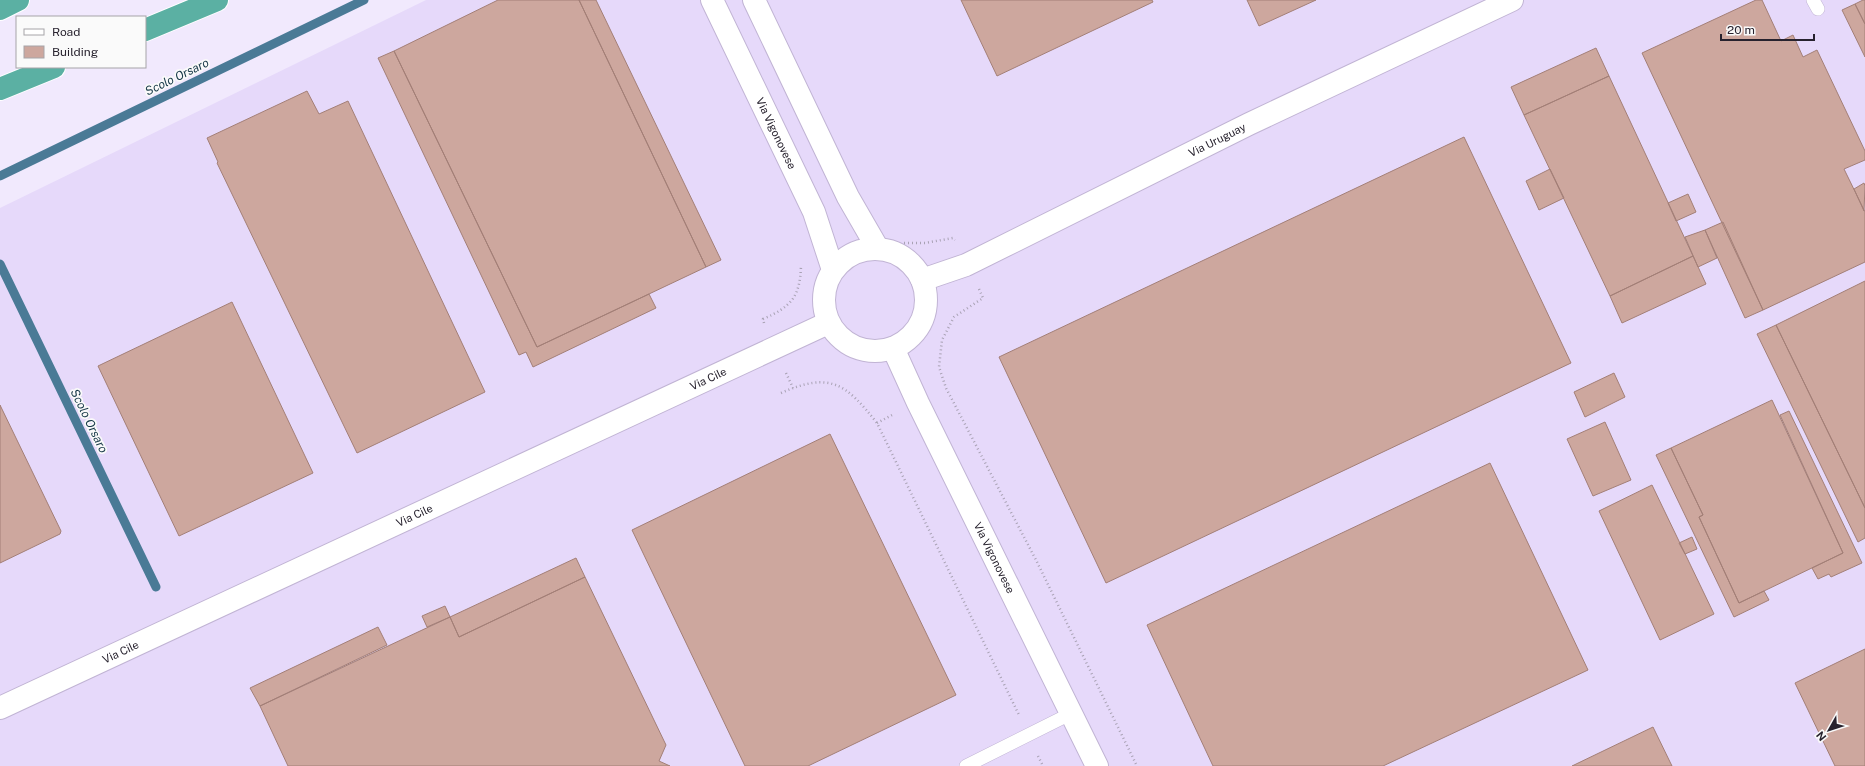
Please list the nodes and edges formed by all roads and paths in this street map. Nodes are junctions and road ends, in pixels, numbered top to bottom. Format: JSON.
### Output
{"nodes":[{"id":1,"x":18,"y":0,"type":"edge"},
{"id":2,"x":217,"y":0,"type":"edge"},
{"id":3,"x":712,"y":0,"type":"edge"},
{"id":4,"x":754,"y":0,"type":"edge"},
{"id":5,"x":1512,"y":0,"type":"edge"},
{"id":6,"x":0,"y":9,"type":"edge"},
{"id":7,"x":146,"y":30,"type":"edge"},
{"id":8,"x":52,"y":68,"type":"edge"},
{"id":9,"x":0,"y":89,"type":"edge"},
{"id":10,"x":878,"y":249,"type":"junction"},
{"id":11,"x":801,"y":264,"type":"dead end"},
{"id":12,"x":833,"y":270,"type":"junction"},
{"id":13,"x":922,"y":280,"type":"junction"},
{"id":14,"x":983,"y":298,"type":"dead end"},
{"id":15,"x":763,"y":319,"type":"dead end"},
{"id":16,"x":828,"y":323,"type":"junction"},
{"id":17,"x":893,"y":348,"type":"junction"},
{"id":18,"x":781,"y":393,"type":"dead end"},
{"id":19,"x":0,"y":708,"type":"edge"},
{"id":20,"x":1072,"y":713,"type":"junction"},
{"id":21,"x":1020,"y":718,"type":"dead end"},
{"id":22,"x":1036,"y":750,"type":"dead end"},
{"id":23,"x":966,"y":766,"type":"edge"},
{"id":24,"x":1043,"y":766,"type":"edge"},
{"id":25,"x":1097,"y":766,"type":"edge"},
{"id":26,"x":1137,"y":766,"type":"edge"}],
"edges":[{"from":1,"to":6,"type":"highway"},
{"from":2,"to":7,"type":"highway"},
{"from":3,"to":12,"type":"street","name":"Via Vigonovese"},
{"from":4,"to":10,"type":"street"},
{"from":5,"to":13,"type":"street","name":"Via Uruguay"},
{"from":8,"to":9,"type":"highway"},
{"from":10,"to":12,"type":"street"},
{"from":10,"to":13,"type":"street"},
{"from":11,"to":15,"type":"path"},
{"from":12,"to":16,"type":"street"},
{"from":13,"to":17,"type":"street"},
{"from":14,"to":26,"type":"path"},
{"from":16,"to":17,"type":"street"},
{"from":16,"to":19,"type":"street","name":"Via Cile"},
{"from":17,"to":20,"type":"street","name":"Via Vigonovese"},
{"from":18,"to":21,"type":"path"},
{"from":20,"to":23,"type":"lane"},
{"from":20,"to":25,"type":"street","name":"Via Vigonovese"},
{"from":22,"to":24,"type":"path"}]}
